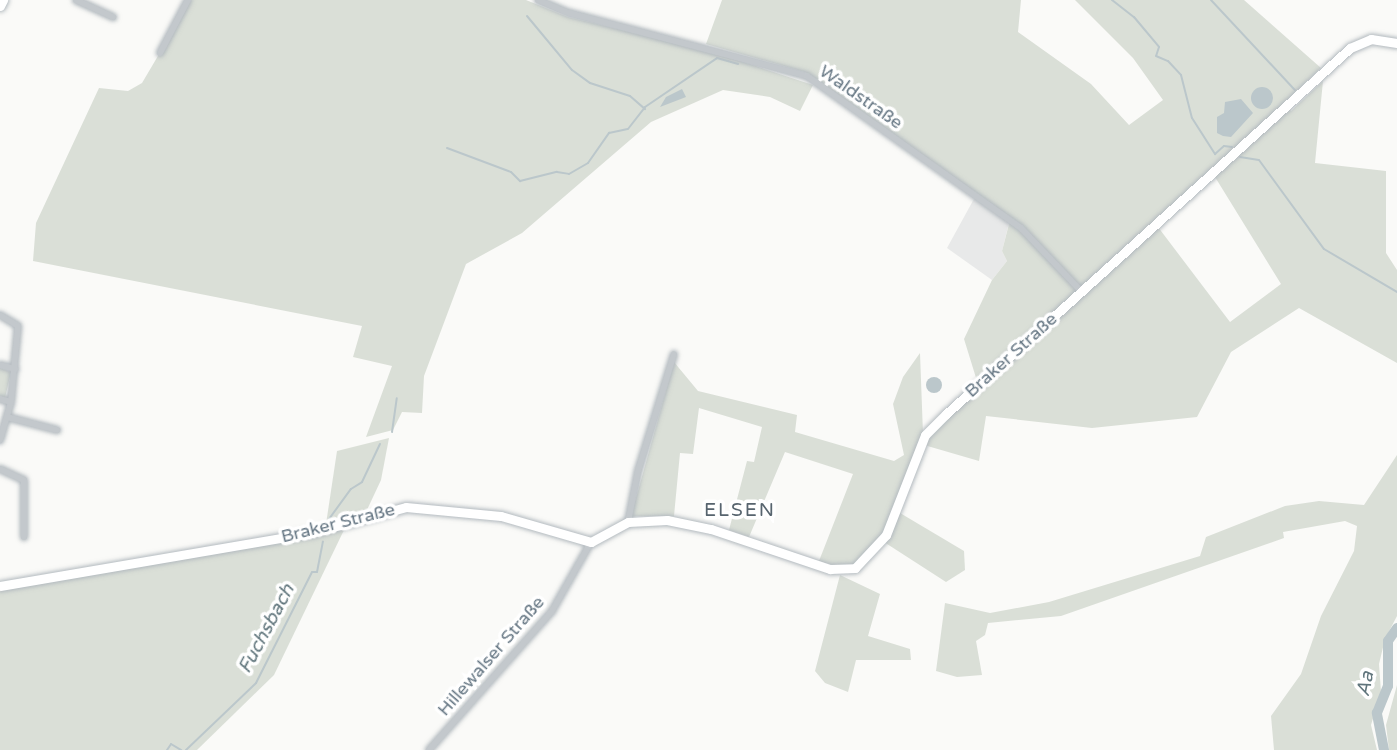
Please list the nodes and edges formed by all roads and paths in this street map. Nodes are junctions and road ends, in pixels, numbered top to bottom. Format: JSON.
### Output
{"nodes":[{"id":1,"x":3,"y":0,"type":"edge"},
{"id":2,"x":76,"y":0,"type":"edge"},
{"id":3,"x":188,"y":0,"type":"edge"},
{"id":4,"x":538,"y":0,"type":"edge"},
{"id":5,"x":0,"y":6,"type":"edge"},
{"id":6,"x":113,"y":17,"type":"dead end"},
{"id":7,"x":1397,"y":43,"type":"edge"},
{"id":8,"x":160,"y":53,"type":"dead end"},
{"id":9,"x":1082,"y":292,"type":"junction"},
{"id":10,"x":0,"y":315,"type":"edge"},
{"id":11,"x":674,"y":354,"type":"dead end"},
{"id":12,"x":0,"y":365,"type":"edge"},
{"id":13,"x":15,"y":369,"type":"junction"},
{"id":14,"x":0,"y":399,"type":"edge"},
{"id":15,"x":11,"y":402,"type":"junction"},
{"id":16,"x":7,"y":417,"type":"junction"},
{"id":17,"x":57,"y":430,"type":"dead end"},
{"id":18,"x":0,"y":440,"type":"edge"},
{"id":19,"x":0,"y":469,"type":"edge"},
{"id":20,"x":628,"y":522,"type":"junction"},
{"id":21,"x":24,"y":537,"type":"dead end"},
{"id":22,"x":591,"y":542,"type":"junction"},
{"id":23,"x":0,"y":586,"type":"edge"},
{"id":24,"x":429,"y":750,"type":"edge"}],
"edges":[{"from":1,"to":5,"type":"main road"},
{"from":2,"to":6,"type":"street"},
{"from":3,"to":8,"type":"street"},
{"from":4,"to":9,"type":"street","name":"Waldstraße"},
{"from":7,"to":9,"type":"main road","name":"Braker Straße"},
{"from":9,"to":20,"type":"main road","name":"Braker Straße"},
{"from":10,"to":13,"type":"street"},
{"from":11,"to":20,"type":"street"},
{"from":12,"to":13,"type":"street"},
{"from":13,"to":15,"type":"street"},
{"from":14,"to":15,"type":"street"},
{"from":15,"to":16,"type":"street"},
{"from":16,"to":17,"type":"street"},
{"from":16,"to":18,"type":"street"},
{"from":19,"to":21,"type":"street"},
{"from":20,"to":22,"type":"main road","name":"Braker Straße"},
{"from":22,"to":23,"type":"main road","name":"Braker Straße"},
{"from":22,"to":24,"type":"street","name":"Hillewalser Straße"}]}
